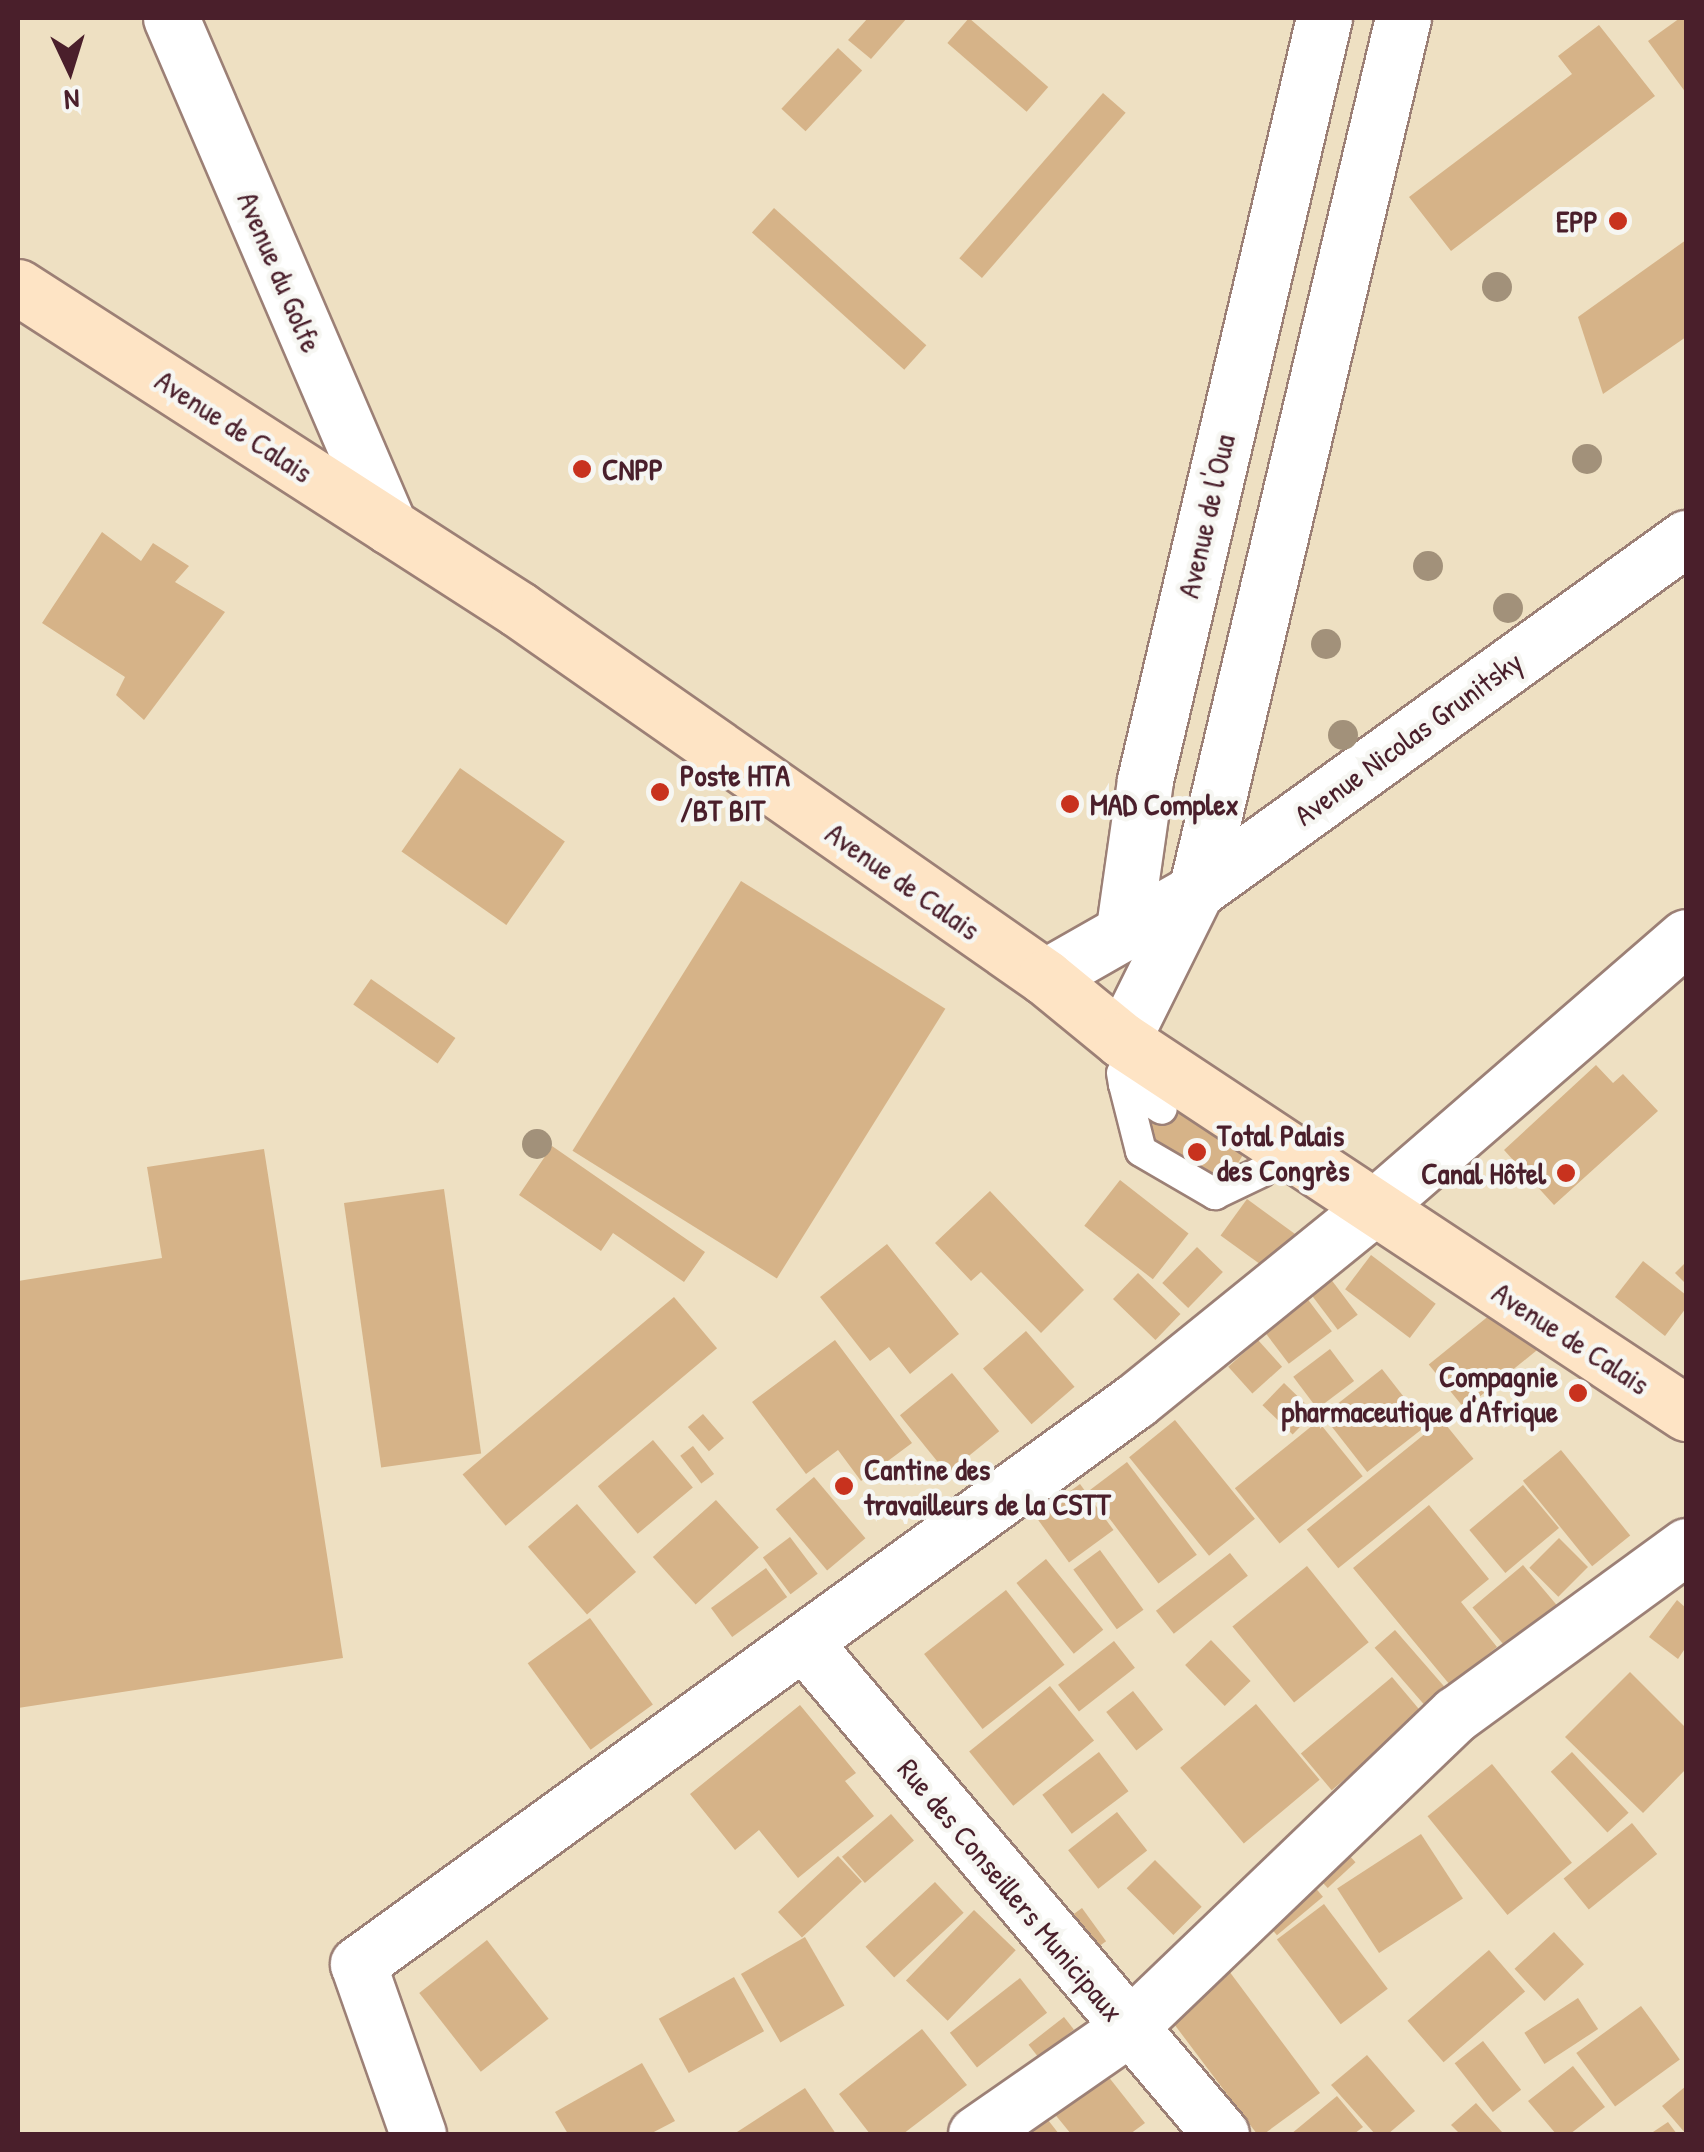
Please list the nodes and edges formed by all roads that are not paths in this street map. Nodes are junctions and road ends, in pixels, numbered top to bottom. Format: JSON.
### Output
{"nodes":[{"id":1,"x":171,"y":18,"type":"edge"},
{"id":2,"x":1324,"y":18,"type":"edge"},
{"id":3,"x":1402,"y":18,"type":"edge"},
{"id":4,"x":18,"y":287,"type":"edge"},
{"id":5,"x":389,"y":526,"type":"junction"},
{"id":6,"x":1686,"y":538,"type":"edge"},
{"id":7,"x":1196,"y":892,"type":"junction"},
{"id":8,"x":1124,"y":928,"type":"junction"},
{"id":9,"x":1686,"y":937,"type":"edge"},
{"id":10,"x":1045,"y":976,"type":"junction"},
{"id":11,"x":1122,"y":1063,"type":"junction"},
{"id":12,"x":1162,"y":1110,"type":"dead end"},
{"id":13,"x":1262,"y":1160,"type":"junction"},
{"id":14,"x":1372,"y":1210,"type":"junction"},
{"id":15,"x":1686,"y":1413,"type":"edge"},
{"id":16,"x":1686,"y":1546,"type":"edge"},
{"id":17,"x":804,"y":1644,"type":"junction"},
{"id":18,"x":1127,"y":2029,"type":"junction"},
{"id":19,"x":418,"y":2134,"type":"edge"},
{"id":20,"x":976,"y":2134,"type":"edge"},
{"id":21,"x":1221,"y":2134,"type":"edge"}],
"edges":[{"from":1,"to":5,"type":"street","name":"Avenue du Golfe"},
{"from":2,"to":8,"type":"street","name":"Avenue de l'Oua"},
{"from":3,"to":7,"type":"street"},
{"from":4,"to":5,"type":"main road","name":"Avenue de Calais"},
{"from":5,"to":10,"type":"main road","name":"Avenue de Calais"},
{"from":6,"to":7,"type":"street","name":"Avenue Nicolas Grunitsky"},
{"from":7,"to":8,"type":"street","name":"Avenue Nicolas Grunitsky"},
{"from":7,"to":11,"type":"street"},
{"from":8,"to":10,"type":"street"},
{"from":9,"to":14,"type":"street"},
{"from":10,"to":11,"type":"main road","name":"Avenue de Calais"},
{"from":11,"to":12,"type":"lane"},
{"from":11,"to":13,"type":"main road","name":"Avenue de Calais"},
{"from":11,"to":13,"type":"lane"},
{"from":13,"to":14,"type":"main road","name":"Avenue de Calais"},
{"from":14,"to":15,"type":"main road","name":"Avenue de Calais"},
{"from":14,"to":17,"type":"street"},
{"from":16,"to":18,"type":"street"},
{"from":17,"to":18,"type":"street","name":"Rue des Conseillers Municipaux"},
{"from":17,"to":19,"type":"street"},
{"from":18,"to":20,"type":"street"},
{"from":18,"to":21,"type":"street","name":"Rue des Conseillers Municipaux"}]}
